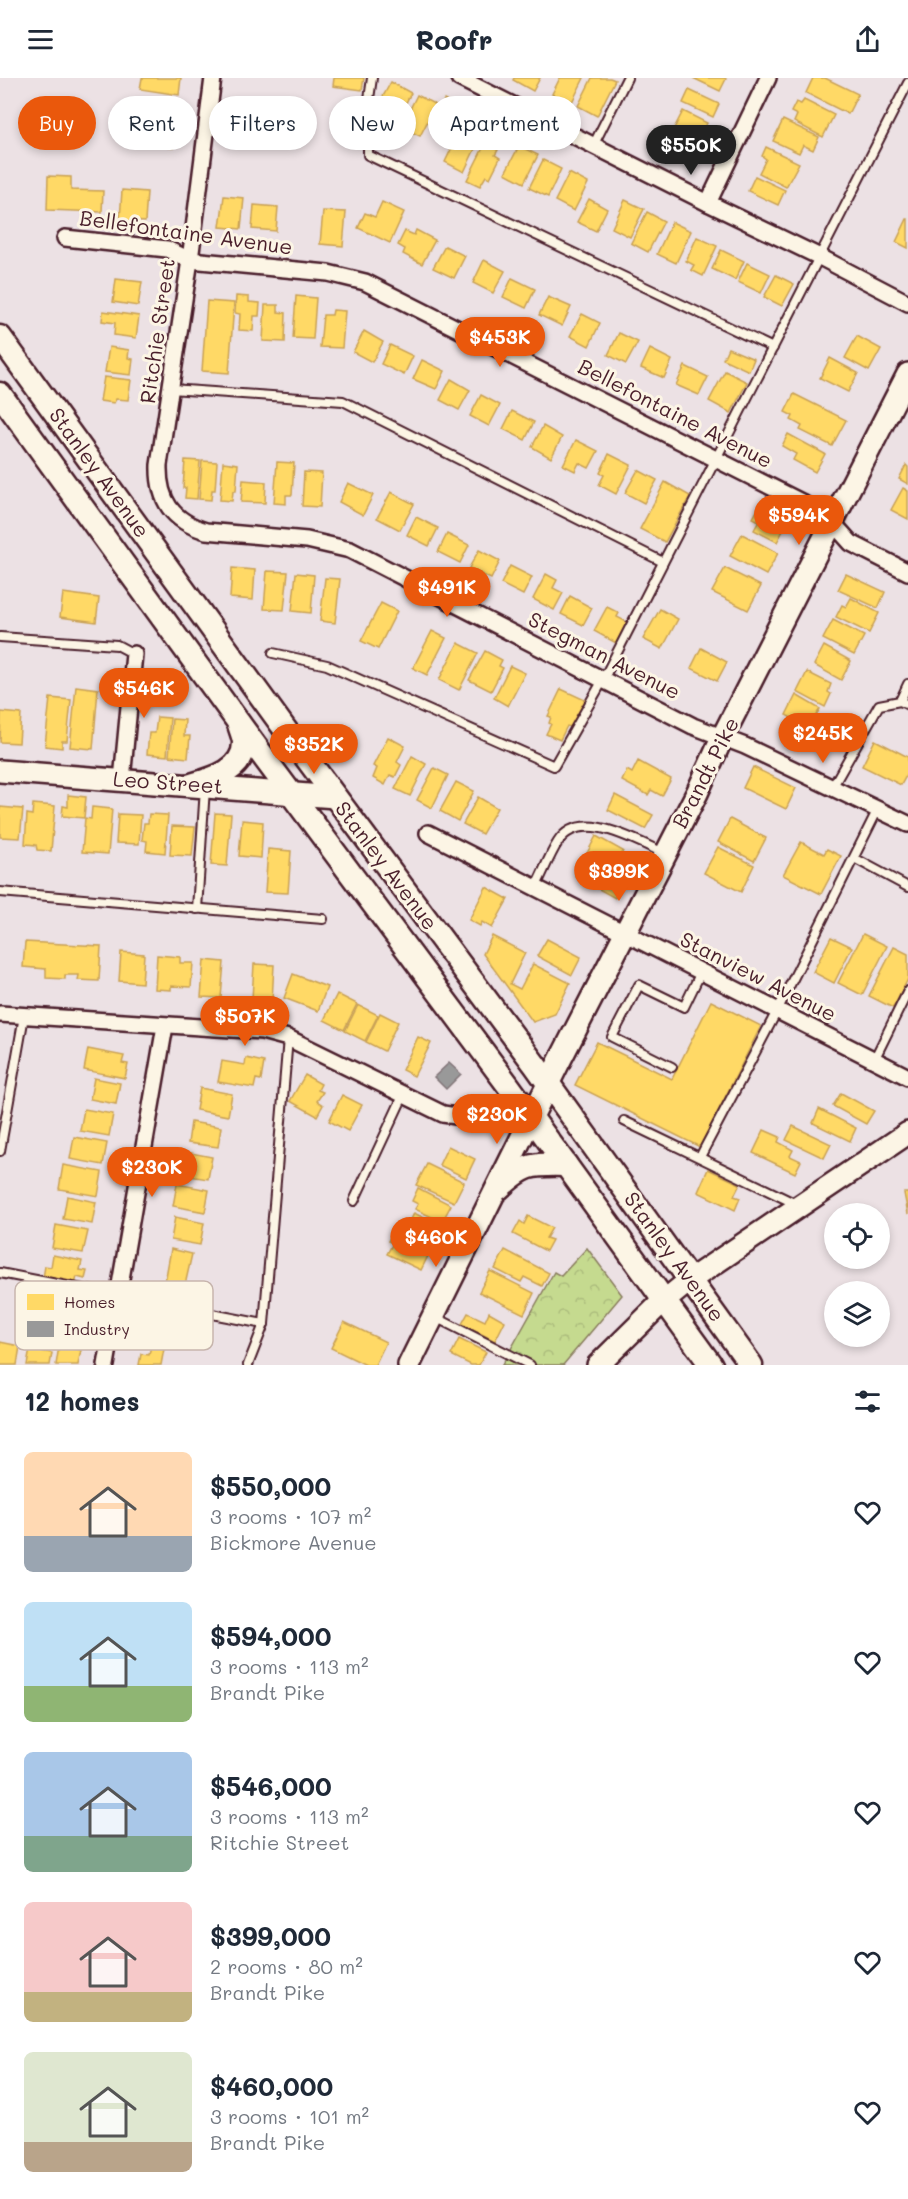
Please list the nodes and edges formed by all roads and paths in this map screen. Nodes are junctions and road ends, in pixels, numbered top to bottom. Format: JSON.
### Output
{"nodes":[{"id":1,"x":213,"y":78,"type":"edge"},
{"id":2,"x":372,"y":78,"type":"edge"},
{"id":3,"x":459,"y":78,"type":"edge"},
{"id":4,"x":627,"y":78,"type":"edge"},
{"id":5,"x":768,"y":78,"type":"edge"},
{"id":6,"x":908,"y":83,"type":"edge"},
{"id":7,"x":593,"y":146,"type":"junction"},
{"id":8,"x":708,"y":203,"type":"junction"},
{"id":9,"x":65,"y":238,"type":"dead end"},
{"id":10,"x":820,"y":257,"type":"junction"},
{"id":11,"x":190,"y":260,"type":"junction"},
{"id":12,"x":908,"y":303,"type":"edge"},
{"id":13,"x":0,"y":338,"type":"edge"},
{"id":14,"x":773,"y":348,"type":"junction"},
{"id":15,"x":908,"y":374,"type":"edge"},
{"id":16,"x":171,"y":388,"type":"junction"},
{"id":17,"x":0,"y":394,"type":"edge"},
{"id":18,"x":716,"y":459,"type":"junction"},
{"id":19,"x":175,"y":514,"type":"joint"},
{"id":20,"x":833,"y":522,"type":"junction"},
{"id":21,"x":663,"y":562,"type":"junction"},
{"id":22,"x":908,"y":572,"type":"edge"},
{"id":23,"x":0,"y":637,"type":"edge"},
{"id":24,"x":273,"y":653,"type":"dead end"},
{"id":25,"x":134,"y":654,"type":"joint"},
{"id":26,"x":603,"y":680,"type":"junction"},
{"id":27,"x":908,"y":684,"type":"edge"},
{"id":28,"x":900,"y":701,"type":"junction"},
{"id":29,"x":908,"y":705,"type":"edge"},
{"id":30,"x":238,"y":722,"type":"junction"},
{"id":31,"x":723,"y":736,"type":"junction"},
{"id":32,"x":0,"y":771,"type":"edge"},
{"id":33,"x":122,"y":780,"type":"junction"},
{"id":34,"x":198,"y":786,"type":"junction"},
{"id":35,"x":833,"y":786,"type":"junction"},
{"id":36,"x":290,"y":793,"type":"junction"},
{"id":37,"x":335,"y":796,"type":"junction"},
{"id":38,"x":878,"y":809,"type":"junction"},
{"id":39,"x":908,"y":824,"type":"edge"},
{"id":40,"x":428,"y":833,"type":"dead end"},
{"id":41,"x":665,"y":854,"type":"junction"},
{"id":42,"x":854,"y":858,"type":"junction"},
{"id":43,"x":908,"y":887,"type":"edge"},
{"id":44,"x":535,"y":888,"type":"junction"},
{"id":45,"x":0,"y":892,"type":"edge"},
{"id":46,"x":197,"y":909,"type":"junction"},
{"id":47,"x":323,"y":919,"type":"dead end"},
{"id":48,"x":624,"y":933,"type":"junction"},
{"id":49,"x":701,"y":972,"type":"junction"},
{"id":50,"x":908,"y":991,"type":"edge"},
{"id":51,"x":777,"y":1011,"type":"junction"},
{"id":52,"x":0,"y":1014,"type":"edge"},
{"id":53,"x":24,"y":1016,"type":"junction"},
{"id":54,"x":165,"y":1026,"type":"junction"},
{"id":55,"x":288,"y":1038,"type":"junction"},
{"id":56,"x":874,"y":1060,"type":"junction"},
{"id":57,"x":672,"y":1067,"type":"dead end"},
{"id":58,"x":908,"y":1077,"type":"edge"},
{"id":59,"x":549,"y":1084,"type":"junction"},
{"id":60,"x":404,"y":1094,"type":"junction"},
{"id":61,"x":471,"y":1115,"type":"dead end"},
{"id":62,"x":532,"y":1118,"type":"junction"},
{"id":63,"x":624,"y":1121,"type":"dead end"},
{"id":64,"x":908,"y":1134,"type":"edge"},
{"id":65,"x":0,"y":1151,"type":"edge"},
{"id":66,"x":700,"y":1157,"type":"junction"},
{"id":67,"x":566,"y":1165,"type":"junction"},
{"id":68,"x":498,"y":1189,"type":"junction"},
{"id":69,"x":354,"y":1201,"type":"dead end"},
{"id":70,"x":799,"y":1205,"type":"junction"},
{"id":71,"x":0,"y":1273,"type":"edge"},
{"id":72,"x":690,"y":1280,"type":"junction"},
{"id":73,"x":41,"y":1281,"type":"edge"},
{"id":74,"x":121,"y":1281,"type":"edge"},
{"id":75,"x":664,"y":1301,"type":"junction"},
{"id":76,"x":213,"y":1314,"type":"edge"},
{"id":77,"x":434,"y":1316,"type":"junction"},
{"id":78,"x":264,"y":1324,"type":"junction"},
{"id":79,"x":109,"y":1350,"type":"edge"},
{"id":80,"x":106,"y":1365,"type":"edge"},
{"id":81,"x":248,"y":1365,"type":"edge"},
{"id":82,"x":409,"y":1365,"type":"edge"},
{"id":83,"x":530,"y":1365,"type":"edge"},
{"id":84,"x":598,"y":1365,"type":"edge"},
{"id":85,"x":711,"y":1365,"type":"edge"},
{"id":86,"x":751,"y":1365,"type":"edge"}],
"edges":[{"from":1,"to":11,"type":"street","name":"Ritchie Street"},
{"from":2,"to":14,"type":"lane"},
{"from":3,"to":7,"type":"street"},
{"from":4,"to":7,"type":"lane"},
{"from":5,"to":8,"type":"street"},
{"from":6,"to":10,"type":"lane"},
{"from":7,"to":8,"type":"street"},
{"from":8,"to":10,"type":"street"},
{"from":9,"to":11,"type":"street","name":"Bellefontaine Avenue"},
{"from":10,"to":12,"type":"street"},
{"from":10,"to":14,"type":"lane"},
{"from":11,"to":16,"type":"street","name":"Ritchie Street"},
{"from":11,"to":18,"type":"street","name":"Bellefontaine Avenue"},
{"from":13,"to":37,"type":"main road","name":"Stanley Avenue"},
{"from":14,"to":18,"type":"lane"},
{"from":15,"to":20,"type":"main road","name":"Brandt Pike"},
{"from":16,"to":19,"type":"street","name":"Ritchie Street"},
{"from":16,"to":21,"type":"lane"},
{"from":17,"to":30,"type":"main road","name":"Stanley Avenue"},
{"from":18,"to":20,"type":"street","name":"Bellefontaine Avenue"},
{"from":18,"to":21,"type":"lane"},
{"from":19,"to":26,"type":"street","name":"Stegman Avenue"},
{"from":20,"to":22,"type":"street","name":"Bellefontaine Avenue"},
{"from":20,"to":31,"type":"main road","name":"Brandt Pike"},
{"from":21,"to":26,"type":"lane"},
{"from":23,"to":25,"type":"lane"},
{"from":24,"to":26,"type":"lane"},
{"from":25,"to":33,"type":"street"},
{"from":26,"to":31,"type":"street","name":"Stegman Avenue"},
{"from":27,"to":28,"type":"lane"},
{"from":28,"to":29,"type":"lane"},
{"from":28,"to":35,"type":"lane"},
{"from":30,"to":34,"type":"main road"},
{"from":30,"to":36,"type":"main road","name":"Stanley Avenue"},
{"from":31,"to":35,"type":"street","name":"Stegman Avenue"},
{"from":31,"to":41,"type":"main road","name":"Brandt Pike"},
{"from":32,"to":33,"type":"main road","name":"Leo Street"},
{"from":33,"to":34,"type":"main road","name":"Leo Street"},
{"from":34,"to":36,"type":"main road","name":"Leo Street"},
{"from":34,"to":46,"type":"lane"},
{"from":35,"to":38,"type":"street","name":"Stegman Avenue"},
{"from":36,"to":37,"type":"main road","name":"Leo Street"},
{"from":36,"to":62,"type":"main road","name":"Stanley Avenue"},
{"from":37,"to":59,"type":"main road","name":"Stanley Avenue"},
{"from":38,"to":39,"type":"street","name":"Stegman Avenue"},
{"from":38,"to":42,"type":"lane"},
{"from":40,"to":44,"type":"street","name":"Stanview Avenue"},
{"from":41,"to":44,"type":"lane"},
{"from":41,"to":48,"type":"main road","name":"Brandt Pike"},
{"from":42,"to":43,"type":"lane"},
{"from":42,"to":51,"type":"lane"},
{"from":44,"to":48,"type":"street","name":"Stanview Avenue"},
{"from":45,"to":46,"type":"lane"},
{"from":46,"to":47,"type":"lane"},
{"from":48,"to":49,"type":"street","name":"Stanview Avenue"},
{"from":48,"to":59,"type":"main road","name":"Brandt Pike"},
{"from":49,"to":51,"type":"street","name":"Stanview Avenue"},
{"from":49,"to":57,"type":"lane"},
{"from":50,"to":56,"type":"lane"},
{"from":51,"to":56,"type":"street","name":"Stanview Avenue"},
{"from":51,"to":66,"type":"lane"},
{"from":52,"to":53,"type":"street"},
{"from":53,"to":54,"type":"street"},
{"from":53,"to":65,"type":"lane"},
{"from":54,"to":55,"type":"street"},
{"from":54,"to":74,"type":"street"},
{"from":55,"to":60,"type":"street"},
{"from":55,"to":78,"type":"lane"},
{"from":56,"to":58,"type":"street","name":"Stanview Avenue"},
{"from":59,"to":62,"type":"main road","name":"Brandt Pike"},
{"from":59,"to":72,"type":"main road","name":"Stanley Avenue"},
{"from":60,"to":61,"type":"street"},
{"from":60,"to":69,"type":"lane"},
{"from":62,"to":67,"type":"main road","name":"Stanley Avenue"},
{"from":62,"to":68,"type":"main road","name":"Brandt Pike"},
{"from":63,"to":66,"type":"lane"},
{"from":64,"to":70,"type":"main road"},
{"from":66,"to":70,"type":"lane"},
{"from":67,"to":68,"type":"main road"},
{"from":67,"to":75,"type":"main road","name":"Stanley Avenue"},
{"from":68,"to":77,"type":"main road","name":"Brandt Pike"},
{"from":70,"to":72,"type":"main road"},
{"from":71,"to":73,"type":"lane"},
{"from":72,"to":75,"type":"main road"},
{"from":72,"to":86,"type":"main road","name":"Stanley Avenue"},
{"from":75,"to":84,"type":"main road"},
{"from":75,"to":85,"type":"main road","name":"Stanley Avenue"},
{"from":76,"to":78,"type":"lane"},
{"from":77,"to":82,"type":"main road","name":"Brandt Pike"},
{"from":77,"to":83,"type":"lane"},
{"from":78,"to":81,"type":"lane"},
{"from":79,"to":80,"type":"street"}]}
